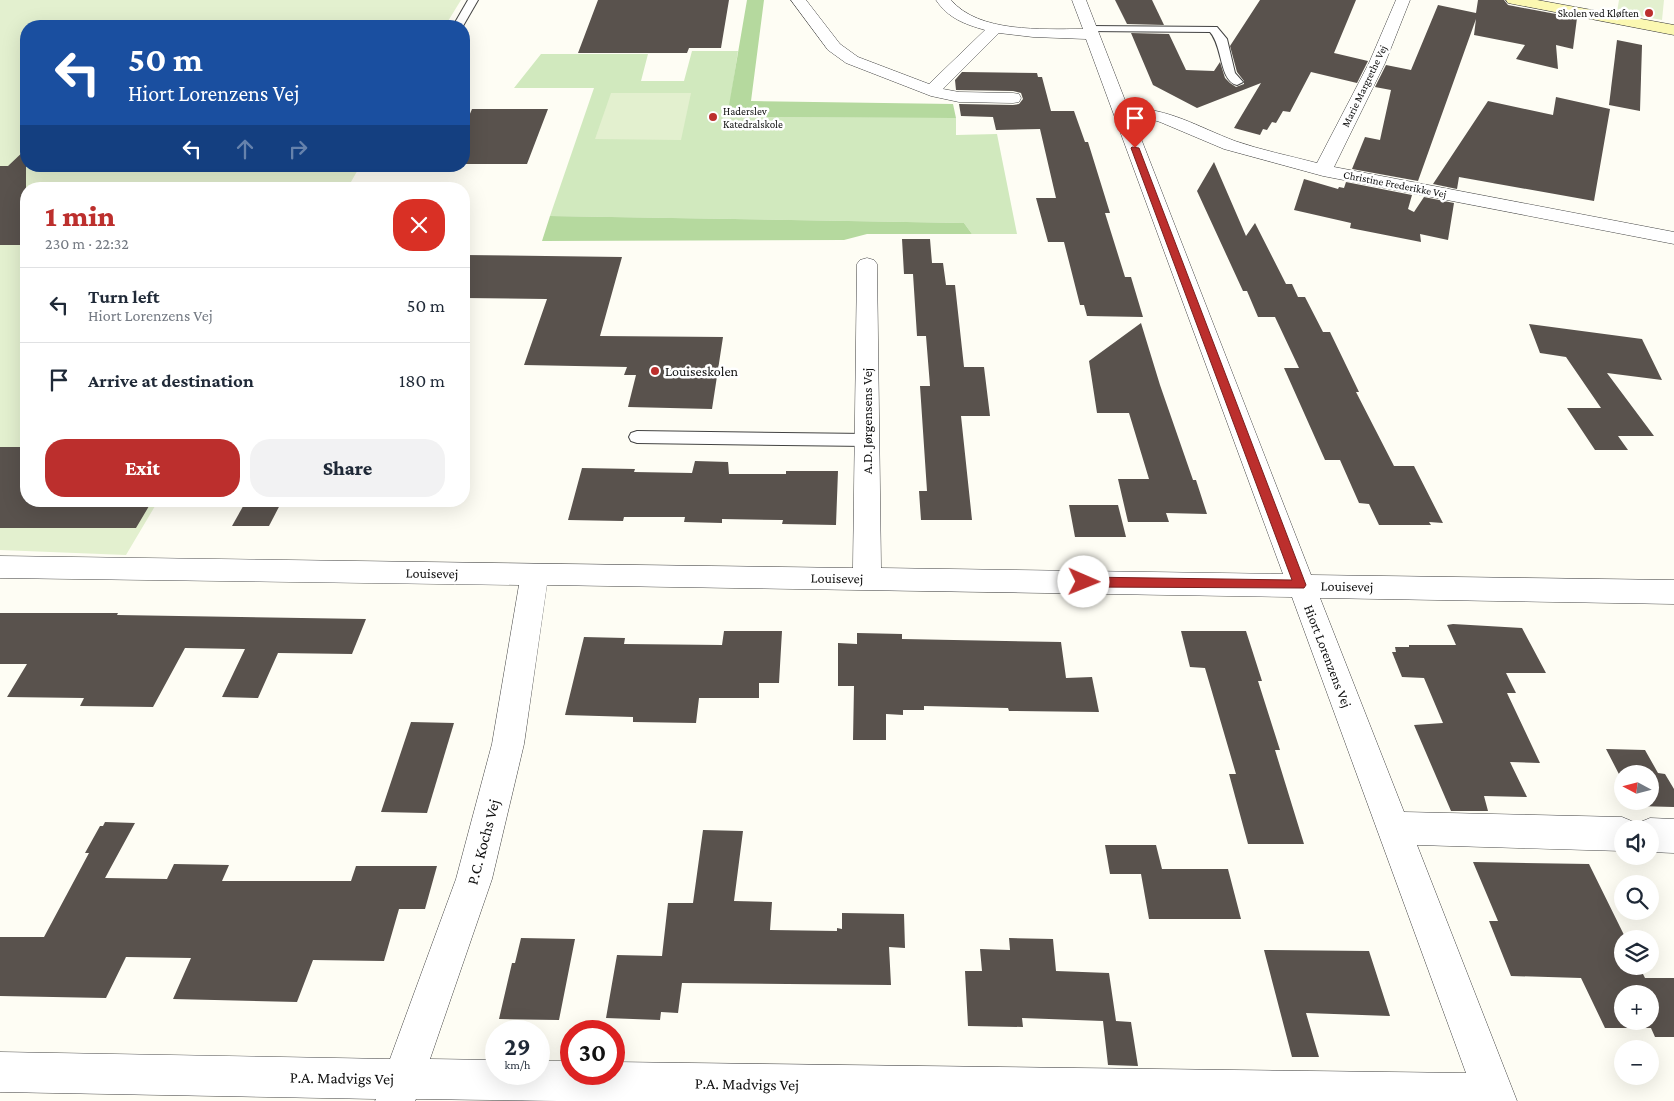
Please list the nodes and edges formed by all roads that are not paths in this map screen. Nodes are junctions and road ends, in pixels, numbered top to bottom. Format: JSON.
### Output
{"nodes":[{"id":1,"x":473,"y":0,"type":"edge"},
{"id":2,"x":798,"y":0,"type":"edge"},
{"id":3,"x":943,"y":0,"type":"edge"},
{"id":4,"x":1079,"y":0,"type":"edge"},
{"id":5,"x":1403,"y":0,"type":"edge"},
{"id":6,"x":1513,"y":0,"type":"edge"},
{"id":7,"x":461,"y":20,"type":"edge"},
{"id":8,"x":995,"y":29,"type":"junction"},
{"id":9,"x":1674,"y":30,"type":"edge"},
{"id":10,"x":1090,"y":32,"type":"junction"},
{"id":11,"x":1237,"y":82,"type":"dead end"},
{"id":12,"x":931,"y":91,"type":"junction"},
{"id":13,"x":1013,"y":98,"type":"dead end"},
{"id":14,"x":1122,"y":113,"type":"junction"},
{"id":15,"x":1323,"y":170,"type":"junction"},
{"id":16,"x":1674,"y":238,"type":"edge"},
{"id":17,"x":867,"y":264,"type":"dead end"},
{"id":18,"x":637,"y":437,"type":"dead end"},
{"id":19,"x":867,"y":440,"type":"junction"},
{"id":20,"x":0,"y":567,"type":"edge"},
{"id":21,"x":535,"y":574,"type":"junction"},
{"id":22,"x":867,"y":579,"type":"junction"},
{"id":23,"x":1300,"y":585,"type":"junction"},
{"id":24,"x":1674,"y":592,"type":"edge"},
{"id":25,"x":1395,"y":828,"type":"junction"},
{"id":26,"x":1614,"y":834,"type":"edge"},
{"id":27,"x":1659,"y":835,"type":"edge"},
{"id":28,"x":1674,"y":836,"type":"edge"},
{"id":29,"x":0,"y":1072,"type":"edge"},
{"id":30,"x":399,"y":1090,"type":"edge"},
{"id":31,"x":1496,"y":1097,"type":"edge"}],
"edges":[{"from":1,"to":7,"type":"lane"},
{"from":2,"to":12,"type":"street"},
{"from":3,"to":8,"type":"street"},
{"from":4,"to":10,"type":"street","name":"Hiort Lorenzens Vej"},
{"from":5,"to":15,"type":"street","name":"Marie Margrethe Vej"},
{"from":6,"to":9,"type":"street"},
{"from":8,"to":10,"type":"street"},
{"from":8,"to":12,"type":"street"},
{"from":10,"to":11,"type":"lane"},
{"from":10,"to":14,"type":"street","name":"Hiort Lorenzens Vej"},
{"from":12,"to":13,"type":"street"},
{"from":14,"to":15,"type":"street","name":"Christine Frederikke Vej"},
{"from":14,"to":23,"type":"street","name":"Hiort Lorenzens Vej"},
{"from":15,"to":16,"type":"street","name":"Christine Frederikke Vej"},
{"from":17,"to":19,"type":"street","name":"A.D. Jørgensens Vej"},
{"from":18,"to":19,"type":"lane"},
{"from":19,"to":22,"type":"street","name":"A.D. Jørgensens Vej"},
{"from":20,"to":21,"type":"street","name":"Louisevej"},
{"from":21,"to":22,"type":"street","name":"Louisevej"},
{"from":21,"to":30,"type":"street","name":"P.C. Kochs Vej"},
{"from":22,"to":23,"type":"street","name":"Louisevej"},
{"from":23,"to":24,"type":"street","name":"Louisevej"},
{"from":23,"to":25,"type":"street","name":"Hiort Lorenzens Vej"},
{"from":25,"to":26,"type":"street"},
{"from":25,"to":31,"type":"street","name":"Hiort Lorenzens Vej"},
{"from":27,"to":28,"type":"street"},
{"from":29,"to":30,"type":"street","name":"P.A. Madvigs Vej"},
{"from":30,"to":31,"type":"street","name":"P.A. Madvigs Vej"}]}
